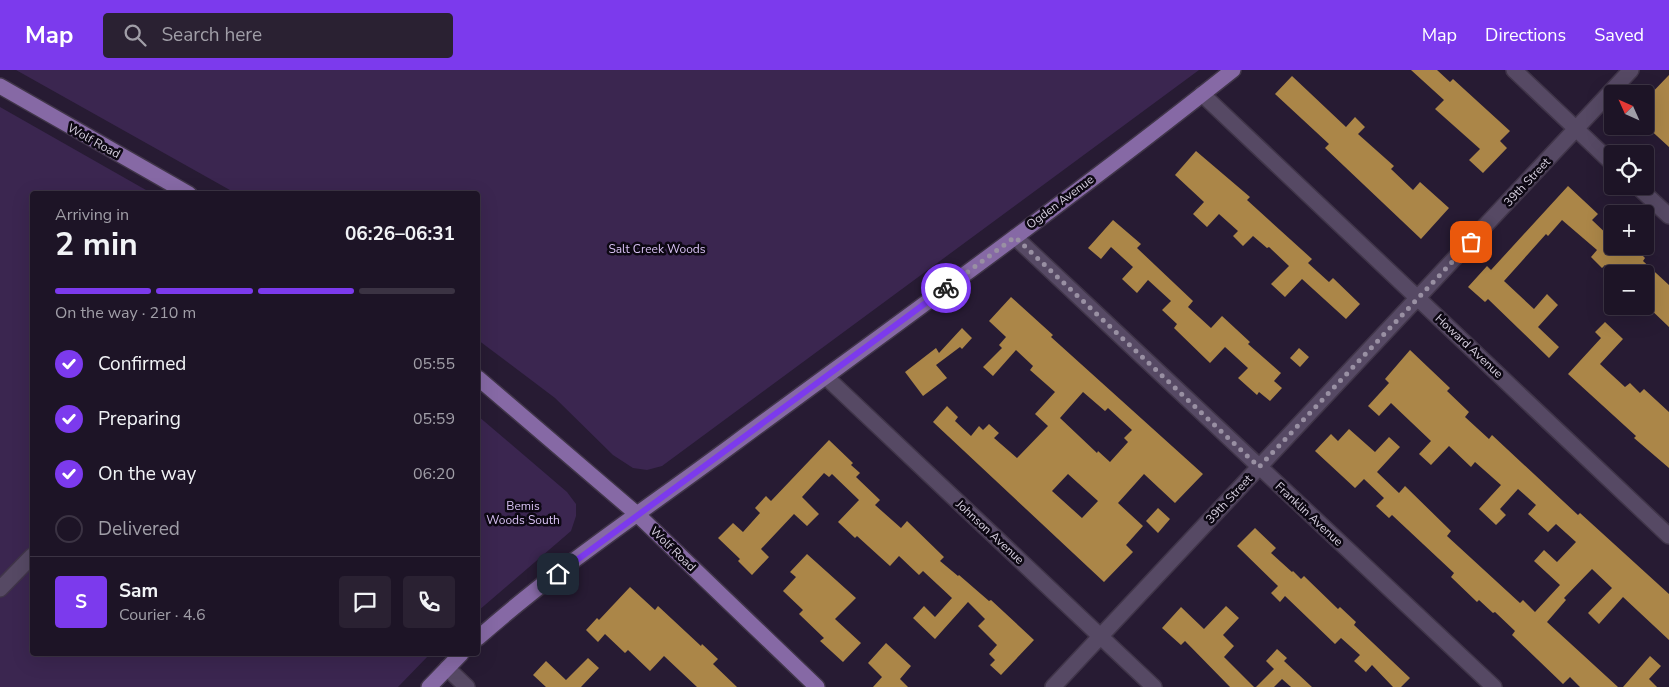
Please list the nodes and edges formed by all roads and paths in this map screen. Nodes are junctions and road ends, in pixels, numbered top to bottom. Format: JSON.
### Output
{"nodes":[{"id":1,"x":1514,"y":70,"type":"edge"},
{"id":2,"x":1631,"y":70,"type":"edge"},
{"id":3,"x":1226,"y":72,"type":"edge"},
{"id":4,"x":0,"y":86,"type":"edge"},
{"id":5,"x":1202,"y":94,"type":"junction"},
{"id":6,"x":1576,"y":129,"type":"junction"},
{"id":7,"x":1604,"y":155,"type":"edge"},
{"id":8,"x":184,"y":191,"type":"edge"},
{"id":9,"x":1647,"y":195,"type":"edge"},
{"id":10,"x":1669,"y":216,"type":"edge"},
{"id":11,"x":1015,"y":237,"type":"junction"},
{"id":12,"x":1418,"y":298,"type":"junction"},
{"id":13,"x":826,"y":377,"type":"junction"},
{"id":14,"x":480,"y":380,"type":"edge"},
{"id":15,"x":1259,"y":467,"type":"junction"},
{"id":16,"x":638,"y":514,"type":"junction"},
{"id":17,"x":1669,"y":536,"type":"edge"},
{"id":18,"x":30,"y":558,"type":"edge"},
{"id":19,"x":0,"y":589,"type":"edge"},
{"id":20,"x":480,"y":636,"type":"edge"},
{"id":21,"x":1101,"y":637,"type":"junction"},
{"id":22,"x":459,"y":656,"type":"edge"},
{"id":23,"x":447,"y":668,"type":"junction"},
{"id":24,"x":429,"y":687,"type":"edge"},
{"id":25,"x":467,"y":687,"type":"edge"},
{"id":26,"x":817,"y":687,"type":"edge"},
{"id":27,"x":1053,"y":687,"type":"edge"},
{"id":28,"x":1154,"y":687,"type":"edge"},
{"id":29,"x":1494,"y":687,"type":"edge"}],
"edges":[{"from":1,"to":6,"type":"street"},
{"from":2,"to":6,"type":"street","name":"39th Street"},
{"from":3,"to":5,"type":"main road","name":"Ogden Avenue"},
{"from":4,"to":8,"type":"main road","name":"Wolf Road"},
{"from":5,"to":11,"type":"main road","name":"Ogden Avenue"},
{"from":5,"to":12,"type":"street","name":"Howard Avenue"},
{"from":6,"to":7,"type":"street"},
{"from":6,"to":12,"type":"street","name":"39th Street"},
{"from":9,"to":10,"type":"street"},
{"from":11,"to":13,"type":"main road","name":"Ogden Avenue"},
{"from":11,"to":15,"type":"street","name":"Franklin Avenue"},
{"from":12,"to":15,"type":"street","name":"39th Street"},
{"from":12,"to":17,"type":"street","name":"Howard Avenue"},
{"from":13,"to":16,"type":"main road","name":"Ogden Avenue"},
{"from":13,"to":21,"type":"street","name":"Johnson Avenue"},
{"from":14,"to":16,"type":"main road","name":"Wolf Road"},
{"from":15,"to":21,"type":"street","name":"39th Street"},
{"from":15,"to":29,"type":"street","name":"Franklin Avenue"},
{"from":16,"to":20,"type":"main road","name":"Ogden Avenue"},
{"from":16,"to":26,"type":"main road","name":"Wolf Road"},
{"from":18,"to":19,"type":"street"},
{"from":21,"to":27,"type":"street","name":"39th Street"},
{"from":21,"to":28,"type":"street","name":"Johnson Avenue"},
{"from":22,"to":23,"type":"main road"},
{"from":23,"to":24,"type":"main road"},
{"from":23,"to":25,"type":"street"}]}
